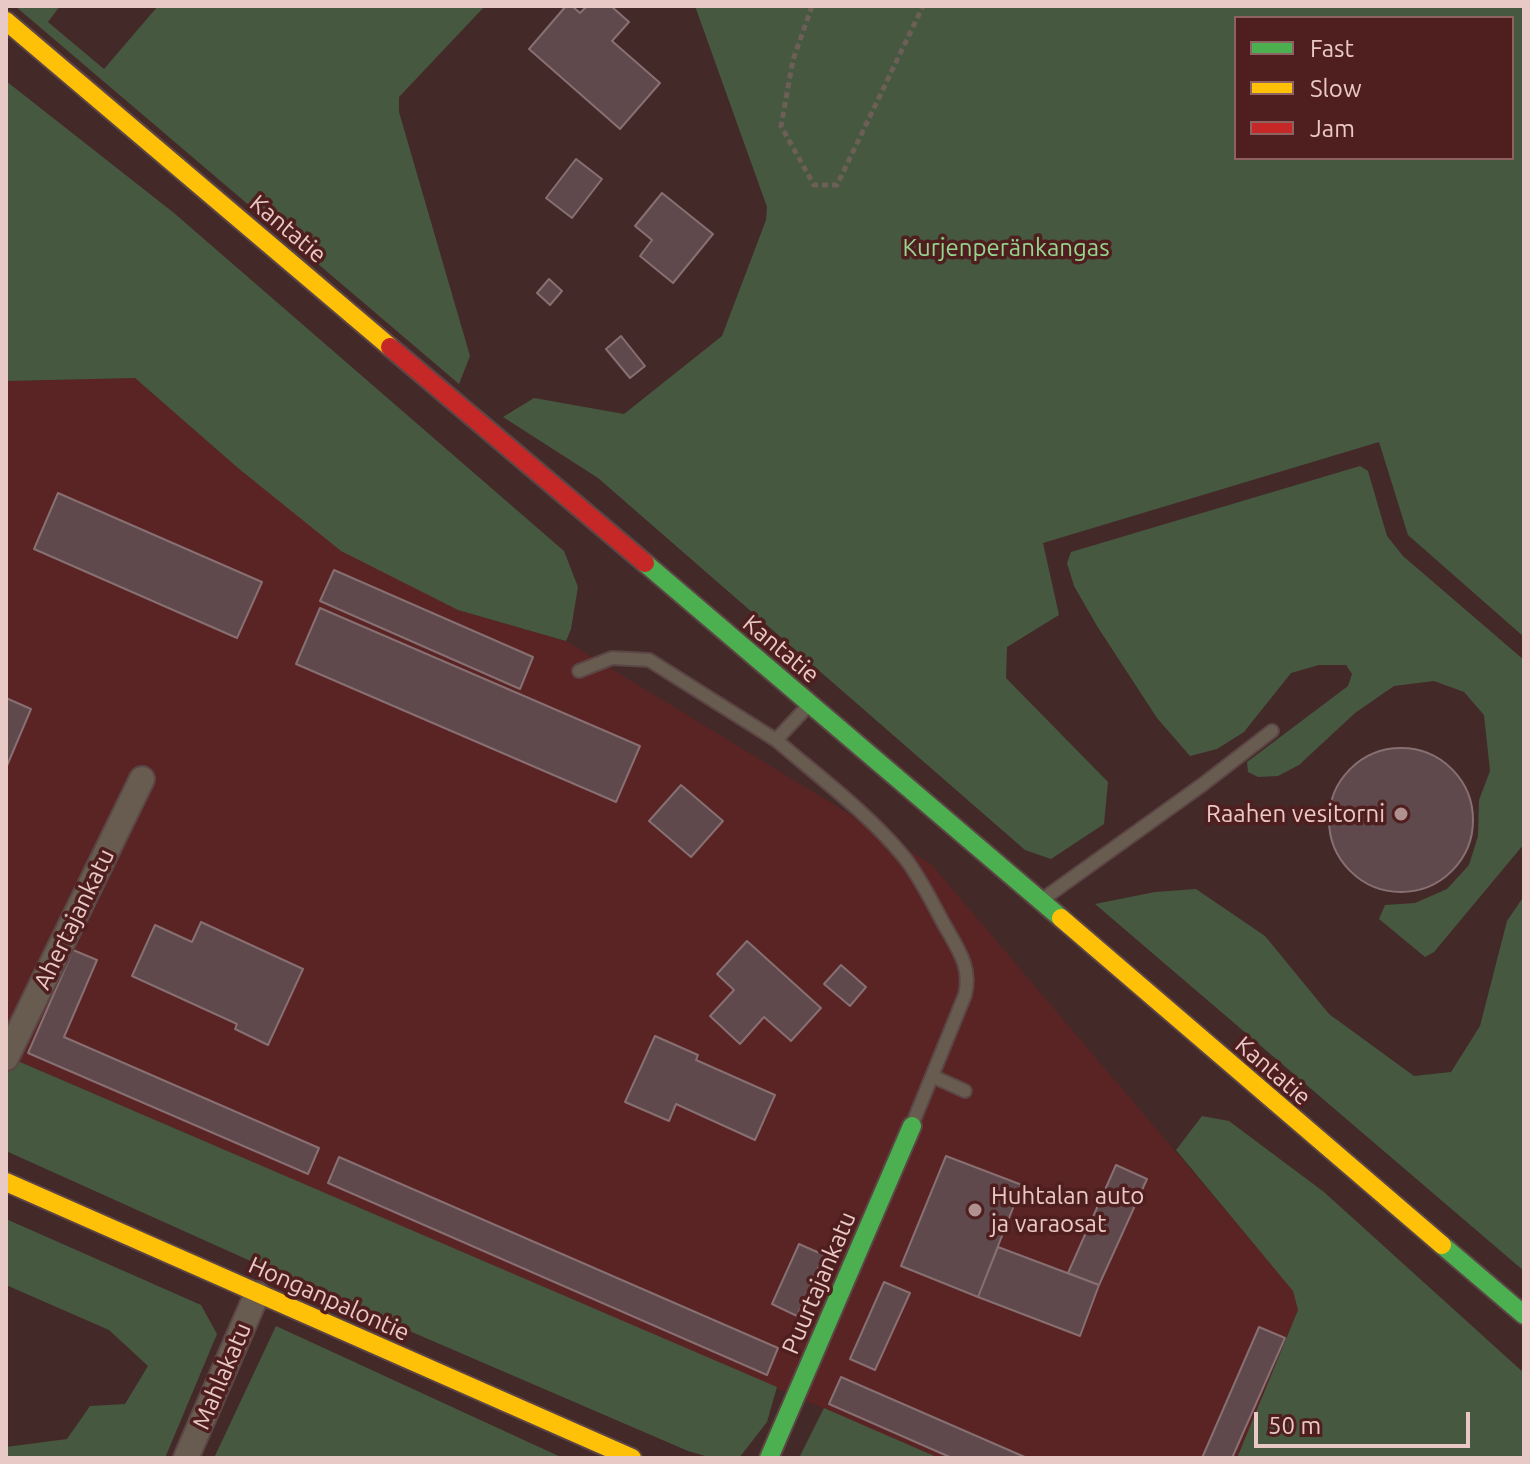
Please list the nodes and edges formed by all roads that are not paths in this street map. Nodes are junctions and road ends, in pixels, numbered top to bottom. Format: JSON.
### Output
{"nodes":[{"id":1,"x":6,"y":21,"type":"edge"},
{"id":2,"x":579,"y":671,"type":"dead end"},
{"id":3,"x":809,"y":705,"type":"junction"},
{"id":4,"x":1272,"y":731,"type":"dead end"},
{"id":5,"x":776,"y":740,"type":"junction"},
{"id":6,"x":142,"y":779,"type":"dead end"},
{"id":7,"x":1041,"y":901,"type":"junction"},
{"id":8,"x":6,"y":1058,"type":"edge"},
{"id":9,"x":932,"y":1076,"type":"junction"},
{"id":10,"x":965,"y":1091,"type":"dead end"},
{"id":11,"x":912,"y":1126,"type":"joint"},
{"id":12,"x":6,"y":1182,"type":"edge"},
{"id":13,"x":257,"y":1294,"type":"junction"},
{"id":14,"x":1524,"y":1315,"type":"edge"},
{"id":15,"x":186,"y":1458,"type":"edge"},
{"id":16,"x":632,"y":1458,"type":"edge"},
{"id":17,"x":769,"y":1458,"type":"edge"}],
"edges":[{"from":1,"to":3,"type":"main road","name":"Kantatie"},
{"from":2,"to":5,"type":"lane"},
{"from":3,"to":5,"type":"lane"},
{"from":3,"to":7,"type":"main road","name":"Kantatie"},
{"from":4,"to":7,"type":"lane"},
{"from":5,"to":9,"type":"lane"},
{"from":6,"to":8,"type":"street","name":"Ahertajankatu"},
{"from":7,"to":14,"type":"main road","name":"Kantatie"},
{"from":9,"to":10,"type":"lane"},
{"from":9,"to":11,"type":"lane"},
{"from":11,"to":17,"type":"main road","name":"Puurtajankatu"},
{"from":12,"to":13,"type":"main road","name":"Honganpalontie"},
{"from":13,"to":15,"type":"street","name":"Mahlakatu"},
{"from":13,"to":16,"type":"main road","name":"Honganpalontie"}]}
